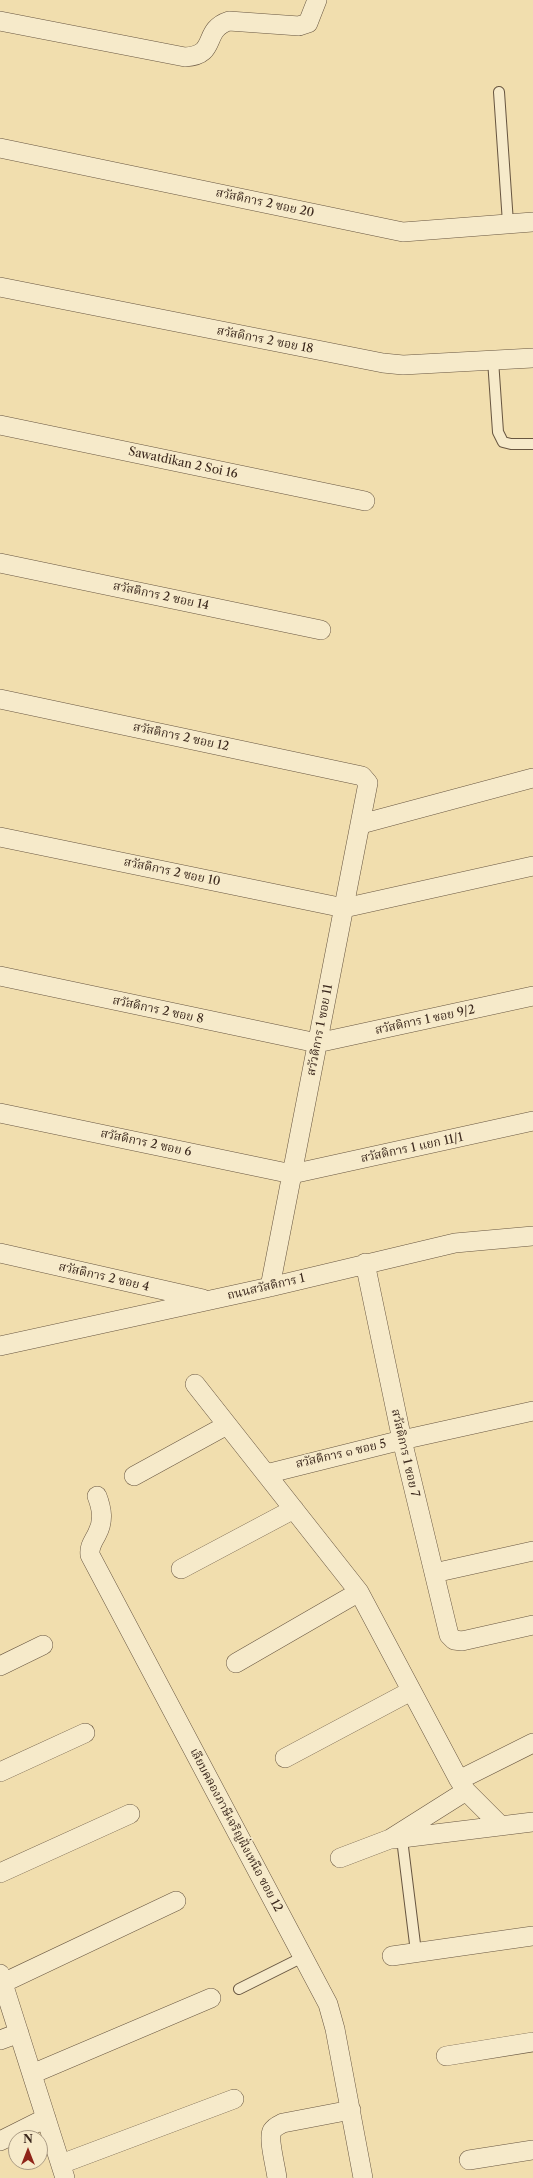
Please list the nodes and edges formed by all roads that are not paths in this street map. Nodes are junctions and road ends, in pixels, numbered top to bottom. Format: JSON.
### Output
{"nodes":[{"id":1,"x":317,"y":0,"type":"edge"},
{"id":2,"x":0,"y":21,"type":"edge"},
{"id":3,"x":499,"y":92,"type":"dead end"},
{"id":4,"x":0,"y":148,"type":"edge"},
{"id":5,"x":533,"y":222,"type":"edge"},
{"id":6,"x":508,"y":223,"type":"junction"},
{"id":7,"x":0,"y":286,"type":"edge"},
{"id":8,"x":533,"y":358,"type":"edge"},
{"id":9,"x":493,"y":360,"type":"junction"},
{"id":10,"x":0,"y":425,"type":"edge"},
{"id":11,"x":533,"y":444,"type":"edge"},
{"id":12,"x":365,"y":501,"type":"dead end"},
{"id":13,"x":0,"y":563,"type":"edge"},
{"id":14,"x":321,"y":630,"type":"dead end"},
{"id":15,"x":0,"y":699,"type":"edge"},
{"id":16,"x":362,"y":776,"type":"joint"},
{"id":17,"x":533,"y":778,"type":"edge"},
{"id":18,"x":361,"y":824,"type":"junction"},
{"id":19,"x":0,"y":837,"type":"edge"},
{"id":20,"x":533,"y":866,"type":"edge"},
{"id":21,"x":344,"y":908,"type":"junction"},
{"id":22,"x":0,"y":976,"type":"edge"},
{"id":23,"x":533,"y":996,"type":"edge"},
{"id":24,"x":317,"y":1043,"type":"junction"},
{"id":25,"x":0,"y":1113,"type":"edge"},
{"id":26,"x":533,"y":1121,"type":"edge"},
{"id":27,"x":292,"y":1174,"type":"junction"},
{"id":28,"x":533,"y":1236,"type":"edge"},
{"id":29,"x":0,"y":1253,"type":"edge"},
{"id":30,"x":365,"y":1263,"type":"junction"},
{"id":31,"x":270,"y":1287,"type":"junction"},
{"id":32,"x":208,"y":1300,"type":"junction"},
{"id":33,"x":0,"y":1346,"type":"edge"},
{"id":34,"x":195,"y":1384,"type":"dead end"},
{"id":35,"x":533,"y":1411,"type":"edge"},
{"id":36,"x":227,"y":1425,"type":"junction"},
{"id":37,"x":402,"y":1440,"type":"junction"},
{"id":38,"x":266,"y":1474,"type":"junction"},
{"id":39,"x":134,"y":1476,"type":"dead end"},
{"id":40,"x":97,"y":1496,"type":"dead end"},
{"id":41,"x":294,"y":1509,"type":"junction"},
{"id":42,"x":533,"y":1551,"type":"edge"},
{"id":43,"x":181,"y":1569,"type":"dead end"},
{"id":44,"x":434,"y":1573,"type":"junction"},
{"id":45,"x":359,"y":1592,"type":"junction"},
{"id":46,"x":533,"y":1625,"type":"edge"},
{"id":47,"x":43,"y":1645,"type":"dead end"},
{"id":48,"x":236,"y":1663,"type":"dead end"},
{"id":49,"x":0,"y":1666,"type":"edge"},
{"id":50,"x":411,"y":1691,"type":"junction"},
{"id":51,"x":85,"y":1733,"type":"dead end"},
{"id":52,"x":533,"y":1743,"type":"edge"},
{"id":53,"x":285,"y":1758,"type":"dead end"},
{"id":54,"x":0,"y":1772,"type":"edge"},
{"id":55,"x":462,"y":1785,"type":"junction"},
{"id":56,"x":130,"y":1814,"type":"dead end"},
{"id":57,"x":533,"y":1822,"type":"edge"},
{"id":58,"x":501,"y":1826,"type":"junction"},
{"id":59,"x":396,"y":1839,"type":"junction"},
{"id":60,"x":340,"y":1858,"type":"dead end"},
{"id":61,"x":0,"y":1873,"type":"edge"},
{"id":62,"x":176,"y":1901,"type":"dead end"},
{"id":63,"x":533,"y":1936,"type":"edge"},
{"id":64,"x":416,"y":1952,"type":"junction"},
{"id":65,"x":392,"y":1956,"type":"dead end"},
{"id":66,"x":303,"y":1957,"type":"junction"},
{"id":67,"x":1,"y":1979,"type":"edge"},
{"id":68,"x":239,"y":1989,"type":"dead end"},
{"id":69,"x":211,"y":1998,"type":"dead end"},
{"id":70,"x":19,"y":2033,"type":"junction"},
{"id":71,"x":0,"y":2040,"type":"edge"},
{"id":72,"x":533,"y":2042,"type":"edge"},
{"id":73,"x":446,"y":2056,"type":"dead end"},
{"id":74,"x":32,"y":2074,"type":"junction"},
{"id":75,"x":234,"y":2099,"type":"dead end"},
{"id":76,"x":351,"y":2110,"type":"junction"},
{"id":77,"x":46,"y":2118,"type":"junction"},
{"id":78,"x":0,"y":2141,"type":"edge"},
{"id":79,"x":533,"y":2150,"type":"edge"},
{"id":80,"x":469,"y":2160,"type":"dead end"},
{"id":81,"x":63,"y":2171,"type":"edge"},
{"id":82,"x":278,"y":2178,"type":"edge"},
{"id":83,"x":363,"y":2178,"type":"edge"}],
"edges":[{"from":1,"to":2,"type":"street"},
{"from":3,"to":6,"type":"lane"},
{"from":4,"to":6,"type":"street","name":"สวัสดิการ 2 ซอย 20"},
{"from":5,"to":6,"type":"street","name":"สวัสดิการ 2 ซอย 20"},
{"from":7,"to":9,"type":"street","name":"สวัสดิการ 2 ซอย 18"},
{"from":8,"to":9,"type":"street","name":"สวัสดิการ 2 ซอย 18"},
{"from":9,"to":11,"type":"lane"},
{"from":10,"to":12,"type":"street","name":"Sawatdikan 2 Soi 16"},
{"from":13,"to":14,"type":"street","name":"สวัสดิการ 2 ซอย 14"},
{"from":15,"to":16,"type":"street","name":"สวัสดิการ 2 ซอย 12"},
{"from":16,"to":18,"type":"street","name":"สวัวดิการ 1 ซอย 11"},
{"from":17,"to":18,"type":"street"},
{"from":18,"to":21,"type":"street","name":"สวัวดิการ 1 ซอย 11"},
{"from":19,"to":21,"type":"street","name":"สวัสดิการ 2 ซอย 10"},
{"from":20,"to":21,"type":"street"},
{"from":21,"to":24,"type":"street","name":"สวัวดิการ 1 ซอย 11"},
{"from":22,"to":24,"type":"street","name":"สวัสดิการ 2 ซอย 8"},
{"from":23,"to":24,"type":"street","name":"สวัสดิการ 1 ซอย 9/2"},
{"from":24,"to":27,"type":"street","name":"สวัวดิการ 1 ซอย 11"},
{"from":25,"to":27,"type":"street","name":"สวัสดิการ 2 ซอย 6"},
{"from":26,"to":27,"type":"street","name":"สวัสดิการ 1 แยก 11/1"},
{"from":27,"to":31,"type":"street","name":"สวัวดิการ 1 ซอย 11"},
{"from":28,"to":30,"type":"street","name":"ถนนสวัสดิการ 1"},
{"from":29,"to":32,"type":"street","name":"สวัสดิการ 2 ซอย 4"},
{"from":30,"to":31,"type":"street","name":"ถนนสวัสดิการ 1"},
{"from":30,"to":37,"type":"street","name":"สวัสดิการ 1 ซอย 7"},
{"from":31,"to":32,"type":"street","name":"ถนนสวัสดิการ 1"},
{"from":32,"to":33,"type":"street","name":"ถนนสวัสดิการ 1"},
{"from":34,"to":36,"type":"street"},
{"from":35,"to":37,"type":"street","name":"สวัสดิการ ๑ ซอย 5"},
{"from":36,"to":38,"type":"street"},
{"from":36,"to":39,"type":"street"},
{"from":37,"to":38,"type":"street","name":"สวัสดิการ ๑ ซอย 5"},
{"from":37,"to":44,"type":"street","name":"สวัสดิการ 1 ซอย 7"},
{"from":38,"to":41,"type":"street"},
{"from":40,"to":66,"type":"street","name":"เลียบคลองภาษีเจริญฝั่งเหนือ ซอย 12"},
{"from":41,"to":43,"type":"street"},
{"from":41,"to":45,"type":"street"},
{"from":42,"to":44,"type":"street"},
{"from":44,"to":46,"type":"street","name":"สวัสดิการ 1 ซอย 7"},
{"from":45,"to":48,"type":"street"},
{"from":45,"to":50,"type":"street"},
{"from":47,"to":49,"type":"street"},
{"from":50,"to":53,"type":"street"},
{"from":50,"to":55,"type":"street"},
{"from":51,"to":54,"type":"street"},
{"from":52,"to":55,"type":"street"},
{"from":55,"to":58,"type":"street"},
{"from":55,"to":59,"type":"street"},
{"from":56,"to":61,"type":"street"},
{"from":57,"to":58,"type":"street"},
{"from":58,"to":59,"type":"street"},
{"from":59,"to":60,"type":"street"},
{"from":59,"to":64,"type":"lane"},
{"from":62,"to":67,"type":"street"},
{"from":63,"to":64,"type":"street"},
{"from":64,"to":65,"type":"street"},
{"from":66,"to":68,"type":"lane"},
{"from":66,"to":76,"type":"street","name":"เลียบคลองภาษีเจริญฝั่งเหนือ ซอย 12"},
{"from":67,"to":70,"type":"street"},
{"from":69,"to":74,"type":"street"},
{"from":70,"to":71,"type":"street"},
{"from":70,"to":74,"type":"street"},
{"from":72,"to":73,"type":"street"},
{"from":74,"to":77,"type":"street"},
{"from":75,"to":81,"type":"street"},
{"from":76,"to":82,"type":"street"},
{"from":76,"to":83,"type":"street","name":"เลียบคลองภาษีเจริญฝั่งเหนือ ซอย 12"},
{"from":77,"to":78,"type":"street"},
{"from":77,"to":81,"type":"street"},
{"from":79,"to":80,"type":"street"}]}
